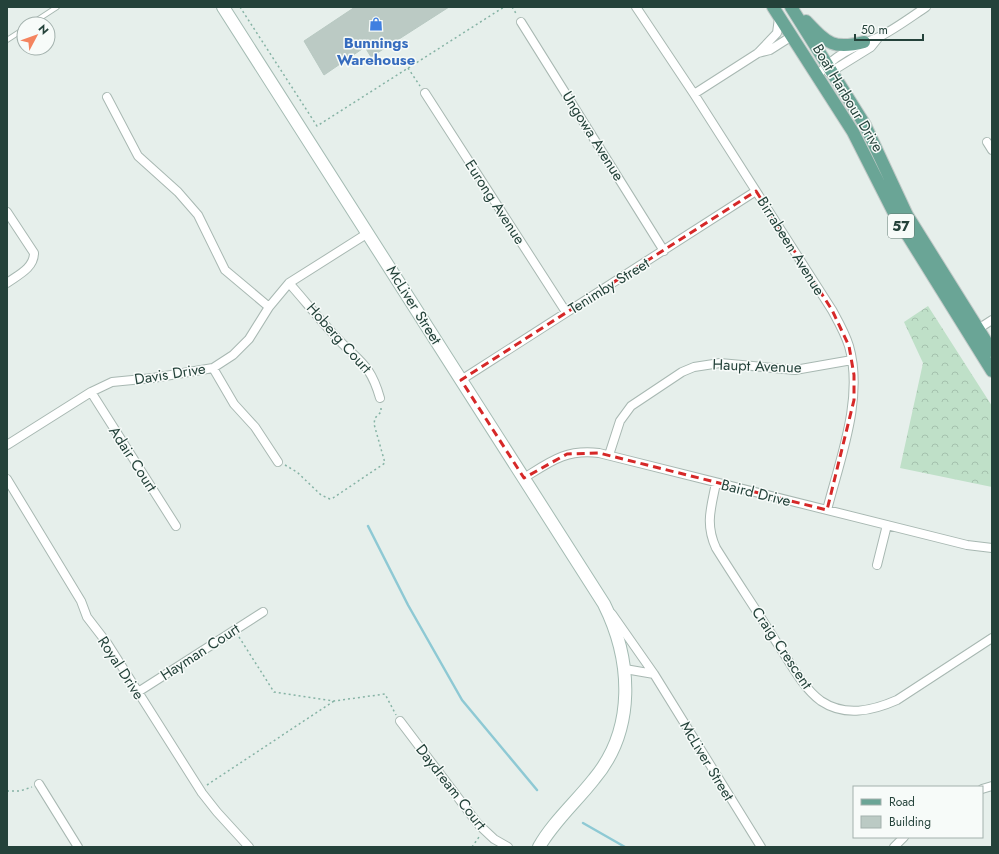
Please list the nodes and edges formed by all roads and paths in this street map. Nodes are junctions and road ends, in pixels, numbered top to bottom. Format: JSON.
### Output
{"nodes":[{"id":1,"x":57,"y":7,"type":"edge"},
{"id":2,"x":223,"y":7,"type":"edge"},
{"id":3,"x":240,"y":7,"type":"edge"},
{"id":4,"x":504,"y":7,"type":"edge"},
{"id":5,"x":636,"y":7,"type":"edge"},
{"id":6,"x":792,"y":7,"type":"edge"},
{"id":7,"x":926,"y":7,"type":"edge"},
{"id":8,"x":779,"y":10,"type":"edge"},
{"id":9,"x":43,"y":16,"type":"edge"},
{"id":10,"x":521,"y":22,"type":"dead end"},
{"id":11,"x":16,"y":34,"type":"edge"},
{"id":12,"x":792,"y":36,"type":"junction"},
{"id":13,"x":879,"y":36,"type":"junction"},
{"id":14,"x":7,"y":40,"type":"edge"},
{"id":15,"x":864,"y":42,"type":"junction"},
{"id":16,"x":758,"y":53,"type":"junction"},
{"id":17,"x":408,"y":68,"type":"junction"},
{"id":18,"x":830,"y":68,"type":"junction"},
{"id":19,"x":817,"y":76,"type":"junction"},
{"id":20,"x":425,"y":92,"type":"joint"},
{"id":21,"x":694,"y":94,"type":"junction"},
{"id":22,"x":107,"y":97,"type":"dead end"},
{"id":23,"x":756,"y":191,"type":"junction"},
{"id":24,"x":7,"y":212,"type":"edge"},
{"id":25,"x":368,"y":232,"type":"junction"},
{"id":26,"x":664,"y":251,"type":"junction"},
{"id":27,"x":7,"y":283,"type":"edge"},
{"id":28,"x":289,"y":283,"type":"junction"},
{"id":29,"x":268,"y":307,"type":"junction"},
{"id":30,"x":566,"y":312,"type":"junction"},
{"id":31,"x":992,"y":320,"type":"edge"},
{"id":32,"x":978,"y":329,"type":"junction"},
{"id":33,"x":992,"y":351,"type":"edge"},
{"id":34,"x":852,"y":360,"type":"junction"},
{"id":35,"x":213,"y":368,"type":"junction"},
{"id":36,"x":992,"y":371,"type":"edge"},
{"id":37,"x":461,"y":380,"type":"junction"},
{"id":38,"x":90,"y":392,"type":"junction"},
{"id":39,"x":380,"y":398,"type":"joint"},
{"id":40,"x":7,"y":445,"type":"edge"},
{"id":41,"x":609,"y":455,"type":"junction"},
{"id":42,"x":278,"y":462,"type":"joint"},
{"id":43,"x":524,"y":478,"type":"junction"},
{"id":44,"x":7,"y":479,"type":"edge"},
{"id":45,"x":716,"y":483,"type":"junction"},
{"id":46,"x":827,"y":510,"type":"junction"},
{"id":47,"x":887,"y":525,"type":"junction"},
{"id":48,"x":176,"y":526,"type":"dead end"},
{"id":49,"x":992,"y":548,"type":"edge"},
{"id":50,"x":877,"y":565,"type":"dead end"},
{"id":51,"x":604,"y":604,"type":"junction"},
{"id":52,"x":263,"y":612,"type":"dead end"},
{"id":53,"x":235,"y":630,"type":"junction"},
{"id":54,"x":992,"y":638,"type":"edge"},
{"id":55,"x":625,"y":669,"type":"junction"},
{"id":56,"x":654,"y":674,"type":"junction"},
{"id":57,"x":138,"y":692,"type":"junction"},
{"id":58,"x":334,"y":701,"type":"junction"},
{"id":59,"x":400,"y":721,"type":"joint"},
{"id":60,"x":38,"y":784,"type":"joint"},
{"id":61,"x":200,"y":790,"type":"junction"},
{"id":62,"x":7,"y":791,"type":"edge"},
{"id":63,"x":485,"y":832,"type":"junction"},
{"id":64,"x":903,"y":838,"type":"edge"},
{"id":65,"x":78,"y":847,"type":"edge"},
{"id":66,"x":249,"y":847,"type":"edge"},
{"id":67,"x":472,"y":847,"type":"edge"},
{"id":68,"x":508,"y":847,"type":"edge"},
{"id":69,"x":539,"y":847,"type":"edge"},
{"id":70,"x":760,"y":847,"type":"edge"},
{"id":71,"x":894,"y":847,"type":"edge"}],
"edges":[{"from":1,"to":9,"type":"lane"},
{"from":2,"to":25,"type":"street","name":"McLiver Street"},
{"from":3,"to":17,"type":"path"},
{"from":4,"to":17,"type":"path"},
{"from":5,"to":21,"type":"street","name":"Birrabeen Avenue"},
{"from":6,"to":15,"type":"main road"},
{"from":6,"to":18,"type":"main road","name":"Boat Harbour Drive","number":"57"},
{"from":7,"to":13,"type":"street"},
{"from":8,"to":12,"type":"main road"},
{"from":8,"to":16,"type":"street"},
{"from":10,"to":26,"type":"street","name":"Ungowa Avenue"},
{"from":11,"to":14,"type":"lane"},
{"from":12,"to":16,"type":"street"},
{"from":12,"to":19,"type":"main road","name":"Boat Harbour Drive","number":"57"},
{"from":13,"to":15,"type":"street"},
{"from":13,"to":18,"type":"street"},
{"from":15,"to":18,"type":"street"},
{"from":16,"to":21,"type":"street"},
{"from":17,"to":20,"type":"path"},
{"from":18,"to":19,"type":"street"},
{"from":18,"to":32,"type":"main road","name":"Boat Harbour Drive","number":"57"},
{"from":19,"to":36,"type":"main road","name":"Boat Harbour Drive","number":"57"},
{"from":20,"to":30,"type":"street","name":"Eurong Avenue"},
{"from":21,"to":23,"type":"street","name":"Birrabeen Avenue"},
{"from":22,"to":29,"type":"street"},
{"from":23,"to":26,"type":"street","name":"Tenimby Street"},
{"from":23,"to":34,"type":"street","name":"Birrabeen Avenue"},
{"from":24,"to":27,"type":"street"},
{"from":25,"to":28,"type":"street","name":"Davis Drive"},
{"from":25,"to":37,"type":"street","name":"McLiver Street"},
{"from":26,"to":30,"type":"street","name":"Tenimby Street"},
{"from":28,"to":29,"type":"street","name":"Davis Drive"},
{"from":28,"to":39,"type":"street","name":"Hoberg Court"},
{"from":29,"to":35,"type":"street","name":"Davis Drive"},
{"from":30,"to":37,"type":"street","name":"Tenimby Street"},
{"from":31,"to":32,"type":"street"},
{"from":32,"to":33,"type":"main road","name":"Boat Harbour Drive","number":"57"},
{"from":34,"to":41,"type":"street","name":"Haupt Avenue"},
{"from":34,"to":46,"type":"street","name":"Birrabeen Avenue"},
{"from":35,"to":38,"type":"street","name":"Davis Drive"},
{"from":35,"to":42,"type":"street"},
{"from":37,"to":43,"type":"street","name":"McLiver Street"},
{"from":38,"to":40,"type":"street","name":"Davis Drive"},
{"from":38,"to":48,"type":"street","name":"Adair Court"},
{"from":39,"to":42,"type":"path"},
{"from":41,"to":43,"type":"street","name":"Baird Drive"},
{"from":41,"to":45,"type":"street","name":"Baird Drive"},
{"from":43,"to":51,"type":"street","name":"McLiver Street"},
{"from":44,"to":57,"type":"street","name":"Royal Drive"},
{"from":45,"to":46,"type":"street","name":"Baird Drive"},
{"from":45,"to":54,"type":"street","name":"Craig Crescent"},
{"from":46,"to":47,"type":"street","name":"Baird Drive"},
{"from":47,"to":49,"type":"street","name":"Baird Drive"},
{"from":47,"to":50,"type":"street"},
{"from":51,"to":55,"type":"street","name":"McLiver Street"},
{"from":51,"to":56,"type":"street","name":"McLiver Street"},
{"from":52,"to":53,"type":"street","name":"Hayman Court"},
{"from":53,"to":57,"type":"street","name":"Hayman Court"},
{"from":53,"to":58,"type":"path"},
{"from":55,"to":56,"type":"street"},
{"from":55,"to":69,"type":"street","name":"McLiver Street"},
{"from":56,"to":70,"type":"street","name":"McLiver Street"},
{"from":57,"to":61,"type":"street","name":"Royal Drive"},
{"from":58,"to":59,"type":"path"},
{"from":58,"to":61,"type":"path"},
{"from":59,"to":63,"type":"street","name":"Daydream Court"},
{"from":60,"to":62,"type":"path"},
{"from":60,"to":65,"type":"street"},
{"from":61,"to":66,"type":"street","name":"Royal Drive"},
{"from":63,"to":67,"type":"path"},
{"from":63,"to":68,"type":"street","name":"Daydream Court"},
{"from":64,"to":71,"type":"street"}]}
